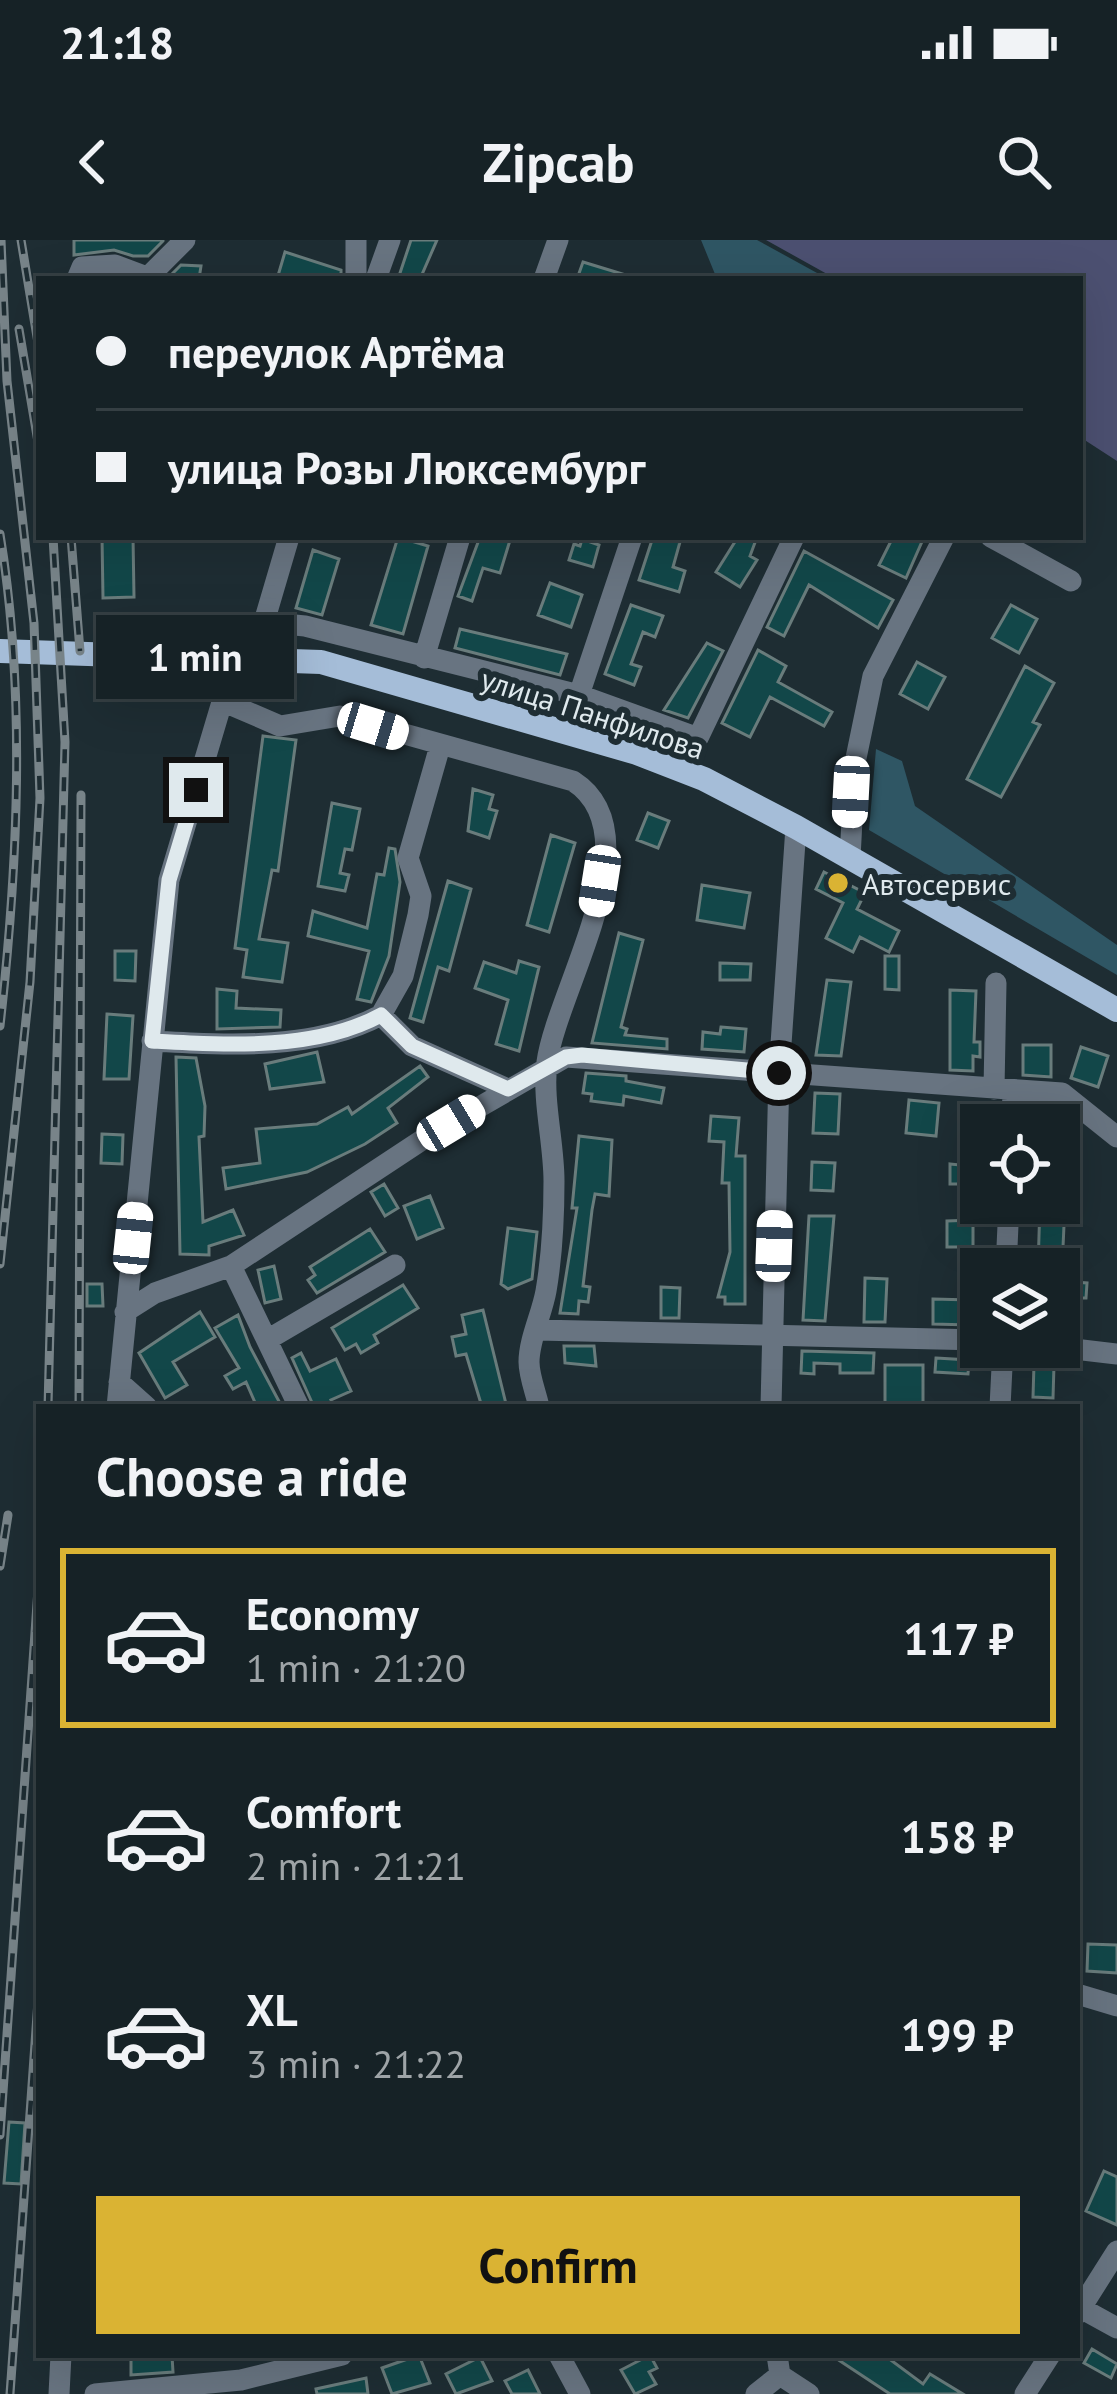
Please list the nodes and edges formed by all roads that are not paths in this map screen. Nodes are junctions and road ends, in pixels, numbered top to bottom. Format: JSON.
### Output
{"nodes":[{"id":1,"x":185,"y":240,"type":"edge"},
{"id":2,"x":356,"y":240,"type":"edge"},
{"id":3,"x":390,"y":240,"type":"edge"},
{"id":4,"x":558,"y":240,"type":"edge"},
{"id":5,"x":78,"y":276,"type":"edge"},
{"id":6,"x":141,"y":276,"type":"edge"},
{"id":7,"x":148,"y":276,"type":"edge"},
{"id":8,"x":356,"y":276,"type":"edge"},
{"id":9,"x":377,"y":276,"type":"edge"},
{"id":10,"x":545,"y":276,"type":"edge"},
{"id":11,"x":288,"y":540,"type":"edge"},
{"id":12,"x":459,"y":540,"type":"edge"},
{"id":13,"x":631,"y":540,"type":"edge"},
{"id":14,"x":793,"y":540,"type":"edge"},
{"id":15,"x":942,"y":540,"type":"edge"},
{"id":16,"x":996,"y":540,"type":"edge"},
{"id":17,"x":1071,"y":581,"type":"dead end"},
{"id":18,"x":264,"y":622,"type":"junction"},
{"id":19,"x":0,"y":651,"type":"edge"},
{"id":20,"x":424,"y":658,"type":"junction"},
{"id":21,"x":579,"y":695,"type":"junction"},
{"id":22,"x":222,"y":701,"type":"junction"},
{"id":23,"x":440,"y":746,"type":"junction"},
{"id":24,"x":796,"y":827,"type":"junction"},
{"id":25,"x":850,"y":858,"type":"junction"},
{"id":26,"x":996,"y":983,"type":"dead end"},
{"id":27,"x":1117,"y":1010,"type":"edge"},
{"id":28,"x":381,"y":1015,"type":"junction"},
{"id":29,"x":152,"y":1041,"type":"junction"},
{"id":30,"x":547,"y":1066,"type":"junction"},
{"id":31,"x":779,"y":1073,"type":"junction"},
{"id":32,"x":508,"y":1089,"type":"junction"},
{"id":33,"x":1004,"y":1089,"type":"junction"},
{"id":34,"x":1007,"y":1104,"type":"edge"},
{"id":35,"x":1117,"y":1137,"type":"edge"},
{"id":36,"x":395,"y":1265,"type":"dead end"},
{"id":37,"x":231,"y":1266,"type":"junction"},
{"id":38,"x":125,"y":1312,"type":"junction"},
{"id":39,"x":537,"y":1330,"type":"junction"},
{"id":40,"x":772,"y":1333,"type":"junction"},
{"id":41,"x":960,"y":1339,"type":"edge"},
{"id":42,"x":267,"y":1340,"type":"junction"},
{"id":43,"x":1080,"y":1350,"type":"edge"},
{"id":44,"x":1117,"y":1354,"type":"edge"},
{"id":45,"x":1002,"y":1368,"type":"edge"},
{"id":46,"x":119,"y":1382,"type":"junction"},
{"id":47,"x":117,"y":1404,"type":"edge"},
{"id":48,"x":145,"y":1404,"type":"edge"},
{"id":49,"x":297,"y":1404,"type":"edge"},
{"id":50,"x":538,"y":1404,"type":"edge"},
{"id":51,"x":771,"y":1404,"type":"edge"},
{"id":52,"x":1000,"y":1404,"type":"edge"},
{"id":53,"x":1080,"y":1995,"type":"edge"},
{"id":54,"x":1110,"y":2005,"type":"edge"},
{"id":55,"x":1117,"y":2023,"type":"edge"},
{"id":56,"x":1117,"y":2251,"type":"edge"},
{"id":57,"x":1080,"y":2306,"type":"edge"},
{"id":58,"x":1080,"y":2310,"type":"edge"},
{"id":59,"x":1117,"y":2328,"type":"edge"},
{"id":60,"x":61,"y":2358,"type":"edge"},
{"id":61,"x":330,"y":2358,"type":"edge"},
{"id":62,"x":561,"y":2358,"type":"edge"},
{"id":63,"x":1048,"y":2358,"type":"edge"},
{"id":64,"x":779,"y":2365,"type":"edge"},
{"id":65,"x":59,"y":2394,"type":"edge"},
{"id":66,"x":94,"y":2394,"type":"edge"},
{"id":67,"x":580,"y":2394,"type":"edge"},
{"id":68,"x":756,"y":2394,"type":"edge"},
{"id":69,"x":809,"y":2394,"type":"edge"},
{"id":70,"x":1025,"y":2394,"type":"edge"}],
"edges":[{"from":1,"to":7,"type":"street"},
{"from":2,"to":8,"type":"street"},
{"from":3,"to":9,"type":"street"},
{"from":4,"to":10,"type":"street"},
{"from":5,"to":6,"type":"street"},
{"from":11,"to":18,"type":"street"},
{"from":12,"to":20,"type":"street"},
{"from":13,"to":21,"type":"street"},
{"from":14,"to":21,"type":"street"},
{"from":15,"to":25,"type":"street"},
{"from":16,"to":17,"type":"street"},
{"from":18,"to":20,"type":"street"},
{"from":18,"to":22,"type":"street"},
{"from":19,"to":24,"type":"main road","name":"улица Панфилова"},
{"from":20,"to":21,"type":"street"},
{"from":22,"to":23,"type":"street"},
{"from":22,"to":29,"type":"street"},
{"from":23,"to":28,"type":"street"},
{"from":23,"to":30,"type":"street"},
{"from":24,"to":25,"type":"main road","name":"улица Панфилова"},
{"from":24,"to":31,"type":"street"},
{"from":25,"to":27,"type":"main road","name":"улица Панфилова"},
{"from":26,"to":33,"type":"street"},
{"from":28,"to":29,"type":"street"},
{"from":28,"to":32,"type":"street"},
{"from":29,"to":38,"type":"street"},
{"from":30,"to":31,"type":"street"},
{"from":30,"to":32,"type":"street"},
{"from":30,"to":39,"type":"street"},
{"from":31,"to":33,"type":"street"},
{"from":31,"to":40,"type":"street"},
{"from":32,"to":37,"type":"street"},
{"from":33,"to":34,"type":"street"},
{"from":33,"to":35,"type":"street"},
{"from":36,"to":42,"type":"street"},
{"from":37,"to":38,"type":"street"},
{"from":37,"to":42,"type":"street"},
{"from":38,"to":46,"type":"street"},
{"from":39,"to":40,"type":"street"},
{"from":39,"to":50,"type":"street"},
{"from":40,"to":41,"type":"street"},
{"from":40,"to":51,"type":"street"},
{"from":42,"to":49,"type":"street"},
{"from":43,"to":44,"type":"street"},
{"from":45,"to":52,"type":"street"},
{"from":46,"to":47,"type":"street"},
{"from":46,"to":48,"type":"street"},
{"from":53,"to":54,"type":"street"},
{"from":54,"to":55,"type":"street"},
{"from":56,"to":57,"type":"street"},
{"from":58,"to":59,"type":"street"},
{"from":60,"to":65,"type":"street"},
{"from":61,"to":66,"type":"street"},
{"from":62,"to":67,"type":"street"},
{"from":63,"to":70,"type":"street"},
{"from":64,"to":68,"type":"street"},
{"from":64,"to":69,"type":"street"}]}
